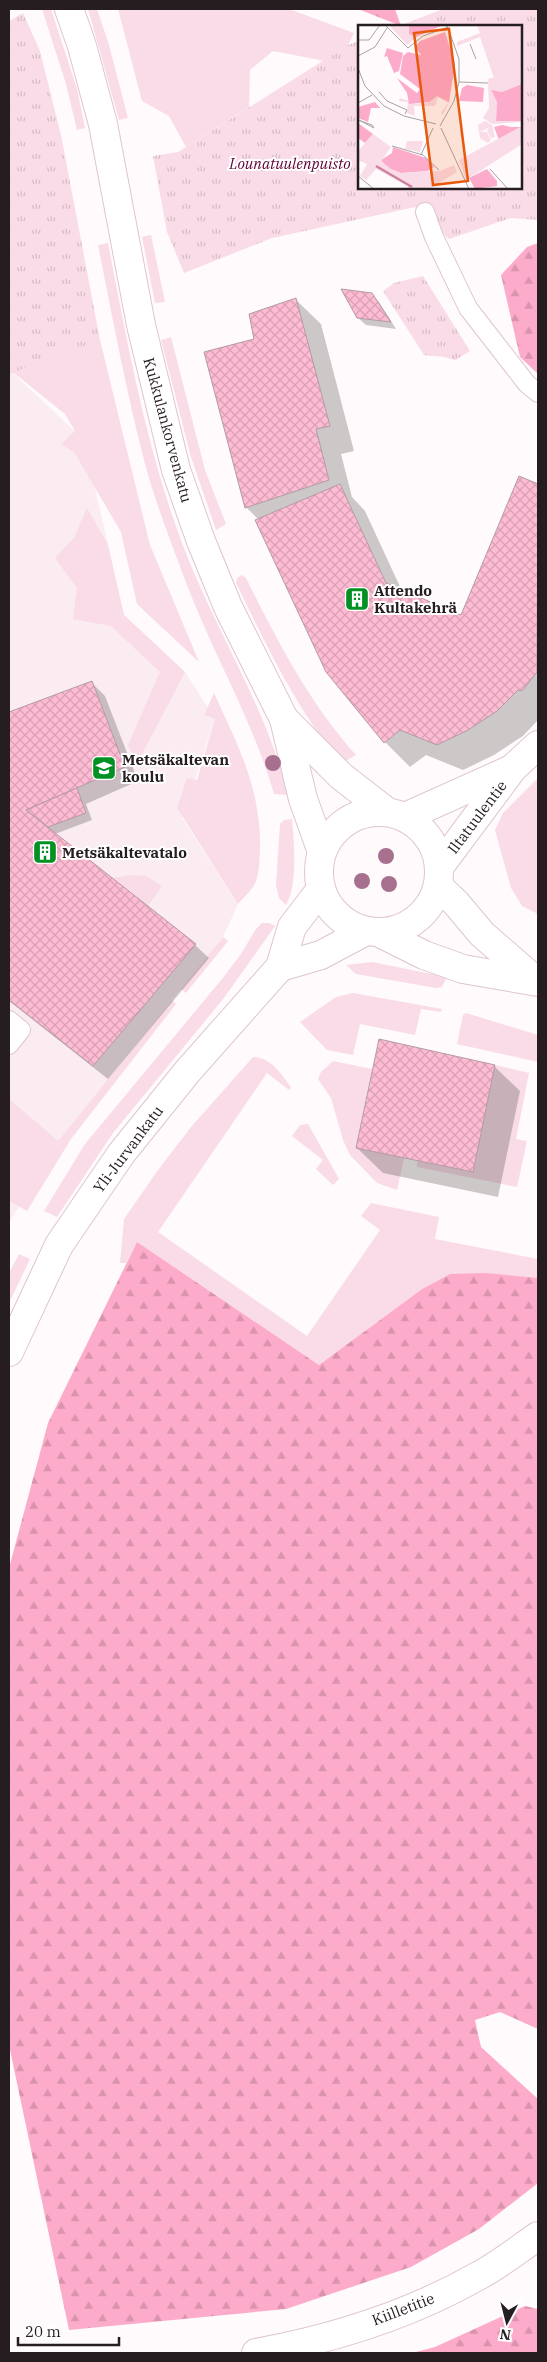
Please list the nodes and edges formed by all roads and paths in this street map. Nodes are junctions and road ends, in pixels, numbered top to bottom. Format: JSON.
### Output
{"nodes":[{"id":1,"x":69,"y":9,"type":"edge"},
{"id":2,"x":425,"y":212,"type":"dead end"},
{"id":3,"x":538,"y":393,"type":"edge"},
{"id":4,"x":284,"y":719,"type":"junction"},
{"id":5,"x":538,"y":745,"type":"edge"},
{"id":6,"x":513,"y":768,"type":"junction"},
{"id":7,"x":395,"y":814,"type":"junction"},
{"id":8,"x":322,"y":852,"type":"junction"},
{"id":9,"x":439,"y":876,"type":"junction"},
{"id":10,"x":321,"y":889,"type":"junction"},
{"id":11,"x":373,"y":932,"type":"junction"},
{"id":12,"x":280,"y":967,"type":"junction"},
{"id":13,"x":537,"y":981,"type":"edge"},
{"id":14,"x":9,"y":1020,"type":"edge"},
{"id":15,"x":9,"y":1045,"type":"edge"},
{"id":16,"x":9,"y":1352,"type":"edge"},
{"id":17,"x":538,"y":2236,"type":"edge"},
{"id":18,"x":256,"y":2353,"type":"edge"}],
"edges":[{"from":1,"to":4,"type":"street","name":"Kukkulankorvenkatu"},
{"from":2,"to":3,"type":"lane"},
{"from":4,"to":7,"type":"street","name":"Kukkulankorvenkatu"},
{"from":4,"to":8,"type":"street","name":"Kukkulankorvenkatu"},
{"from":5,"to":6,"type":"street","name":"Iltatuulentie"},
{"from":6,"to":7,"type":"street","name":"Iltatuulentie"},
{"from":6,"to":9,"type":"street","name":"Iltatuulentie"},
{"from":7,"to":8,"type":"street"},
{"from":7,"to":9,"type":"street"},
{"from":8,"to":10,"type":"street"},
{"from":9,"to":11,"type":"street"},
{"from":9,"to":13,"type":"street"},
{"from":10,"to":11,"type":"street"},
{"from":10,"to":12,"type":"street","name":"Yli-Jurvankatu"},
{"from":11,"to":12,"type":"street"},
{"from":11,"to":13,"type":"street"},
{"from":12,"to":16,"type":"street","name":"Yli-Jurvankatu"},
{"from":14,"to":15,"type":"lane"},
{"from":17,"to":18,"type":"street","name":"Kiilletitie"}]}
